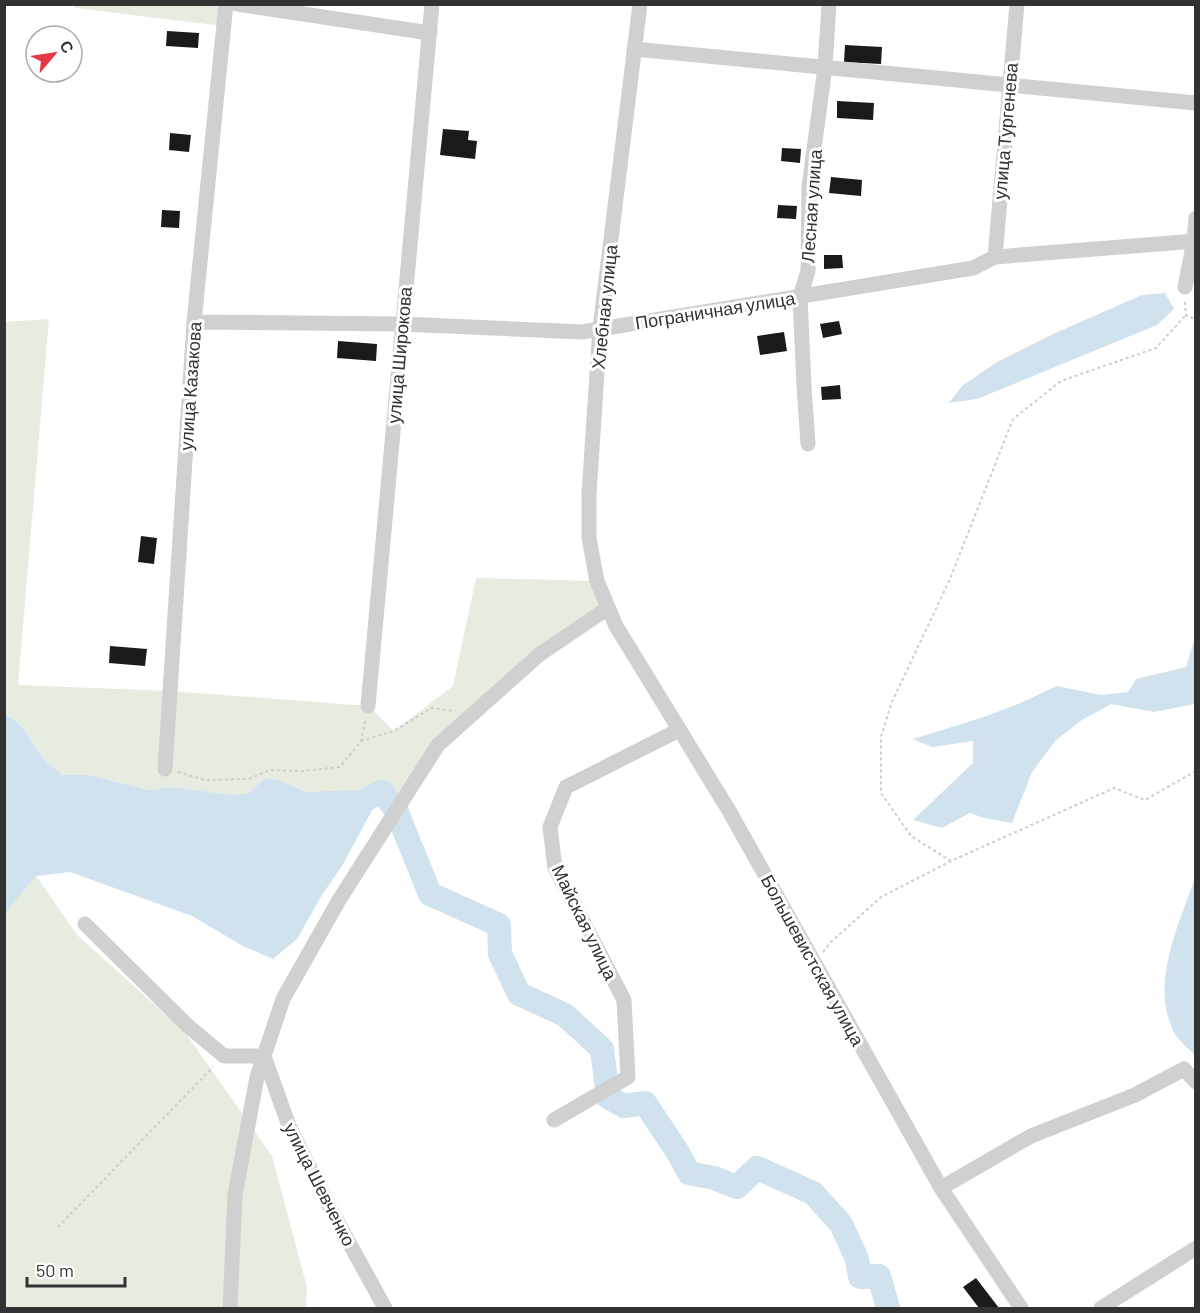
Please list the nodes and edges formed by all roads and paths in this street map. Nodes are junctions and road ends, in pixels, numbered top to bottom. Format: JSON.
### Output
{"nodes":[{"id":1,"x":226,"y":4,"type":"edge"},
{"id":2,"x":237,"y":4,"type":"edge"},
{"id":3,"x":432,"y":4,"type":"edge"},
{"id":4,"x":640,"y":4,"type":"edge"},
{"id":5,"x":829,"y":4,"type":"edge"},
{"id":6,"x":1017,"y":4,"type":"edge"},
{"id":7,"x":430,"y":33,"type":"junction"},
{"id":8,"x":634,"y":49,"type":"junction"},
{"id":9,"x":825,"y":67,"type":"junction"},
{"id":10,"x":1009,"y":84,"type":"junction"},
{"id":11,"x":1196,"y":103,"type":"edge"},
{"id":12,"x":1196,"y":218,"type":"edge"},
{"id":13,"x":1195,"y":241,"type":"edge"},
{"id":14,"x":994,"y":257,"type":"junction"},
{"id":15,"x":1185,"y":287,"type":"joint"},
{"id":16,"x":800,"y":297,"type":"junction"},
{"id":17,"x":1186,"y":315,"type":"junction"},
{"id":18,"x":1196,"y":320,"type":"edge"},
{"id":19,"x":194,"y":322,"type":"junction"},
{"id":20,"x":402,"y":324,"type":"junction"},
{"id":21,"x":600,"y":328,"type":"junction"},
{"id":22,"x":808,"y":444,"type":"dead end"},
{"id":23,"x":608,"y":608,"type":"junction"},
{"id":24,"x":368,"y":706,"type":"joint"},
{"id":25,"x":474,"y":712,"type":"junction"},
{"id":26,"x":679,"y":730,"type":"junction"},
{"id":27,"x":361,"y":741,"type":"junction"},
{"id":28,"x":165,"y":768,"type":"joint"},
{"id":29,"x":1196,"y":771,"type":"edge"},
{"id":30,"x":951,"y":861,"type":"junction"},
{"id":31,"x":85,"y":924,"type":"dead end"},
{"id":32,"x":815,"y":964,"type":"junction"},
{"id":33,"x":224,"y":1056,"type":"junction"},
{"id":34,"x":264,"y":1056,"type":"junction"},
{"id":35,"x":1196,"y":1082,"type":"edge"},
{"id":36,"x":559,"y":1116,"type":"dead end"},
{"id":37,"x":941,"y":1188,"type":"junction"},
{"id":38,"x":58,"y":1227,"type":"dead end"},
{"id":39,"x":1196,"y":1248,"type":"edge"},
{"id":40,"x":230,"y":1308,"type":"edge"},
{"id":41,"x":385,"y":1308,"type":"edge"},
{"id":42,"x":1021,"y":1308,"type":"edge"},
{"id":43,"x":1101,"y":1308,"type":"edge"}],
"edges":[{"from":1,"to":19,"type":"street","name":"улица Казакова"},
{"from":2,"to":7,"type":"street"},
{"from":3,"to":7,"type":"street","name":"улица Широкова"},
{"from":4,"to":8,"type":"street","name":"Хлебная улица"},
{"from":5,"to":9,"type":"street","name":"Лесная улица"},
{"from":6,"to":10,"type":"street","name":"улица Тургенева"},
{"from":7,"to":20,"type":"street","name":"улица Широкова"},
{"from":8,"to":9,"type":"street"},
{"from":8,"to":21,"type":"street","name":"Хлебная улица"},
{"from":9,"to":10,"type":"street"},
{"from":9,"to":16,"type":"street","name":"Лесная улица"},
{"from":10,"to":11,"type":"street"},
{"from":10,"to":14,"type":"street","name":"улица Тургенева"},
{"from":12,"to":13,"type":"street"},
{"from":13,"to":14,"type":"street","name":"Пограничная улица"},
{"from":13,"to":15,"type":"street"},
{"from":14,"to":16,"type":"street","name":"Пограничная улица"},
{"from":15,"to":17,"type":"path"},
{"from":16,"to":21,"type":"street","name":"Пограничная улица"},
{"from":16,"to":22,"type":"street","name":"Лесная улица"},
{"from":17,"to":18,"type":"path"},
{"from":17,"to":30,"type":"path"},
{"from":19,"to":20,"type":"street","name":"Пограничная улица"},
{"from":19,"to":28,"type":"street","name":"улица Казакова"},
{"from":20,"to":21,"type":"street","name":"Пограничная улица"},
{"from":20,"to":24,"type":"street","name":"улица Широкова"},
{"from":21,"to":23,"type":"street","name":"Хлебная улица"},
{"from":23,"to":25,"type":"street"},
{"from":23,"to":26,"type":"street","name":"Большевистская улица"},
{"from":24,"to":27,"type":"path"},
{"from":25,"to":27,"type":"path"},
{"from":25,"to":34,"type":"street"},
{"from":26,"to":32,"type":"street","name":"Большевистская улица"},
{"from":26,"to":36,"type":"street","name":"Майская улица"},
{"from":27,"to":28,"type":"path"},
{"from":29,"to":30,"type":"path"},
{"from":30,"to":32,"type":"path"},
{"from":31,"to":33,"type":"street"},
{"from":32,"to":37,"type":"street","name":"Большевистская улица"},
{"from":33,"to":34,"type":"street"},
{"from":33,"to":38,"type":"path"},
{"from":34,"to":40,"type":"street"},
{"from":34,"to":41,"type":"street","name":"улица Шевченко"},
{"from":35,"to":37,"type":"street"},
{"from":37,"to":42,"type":"street","name":"Большевистская улица"},
{"from":39,"to":43,"type":"street"}]}
